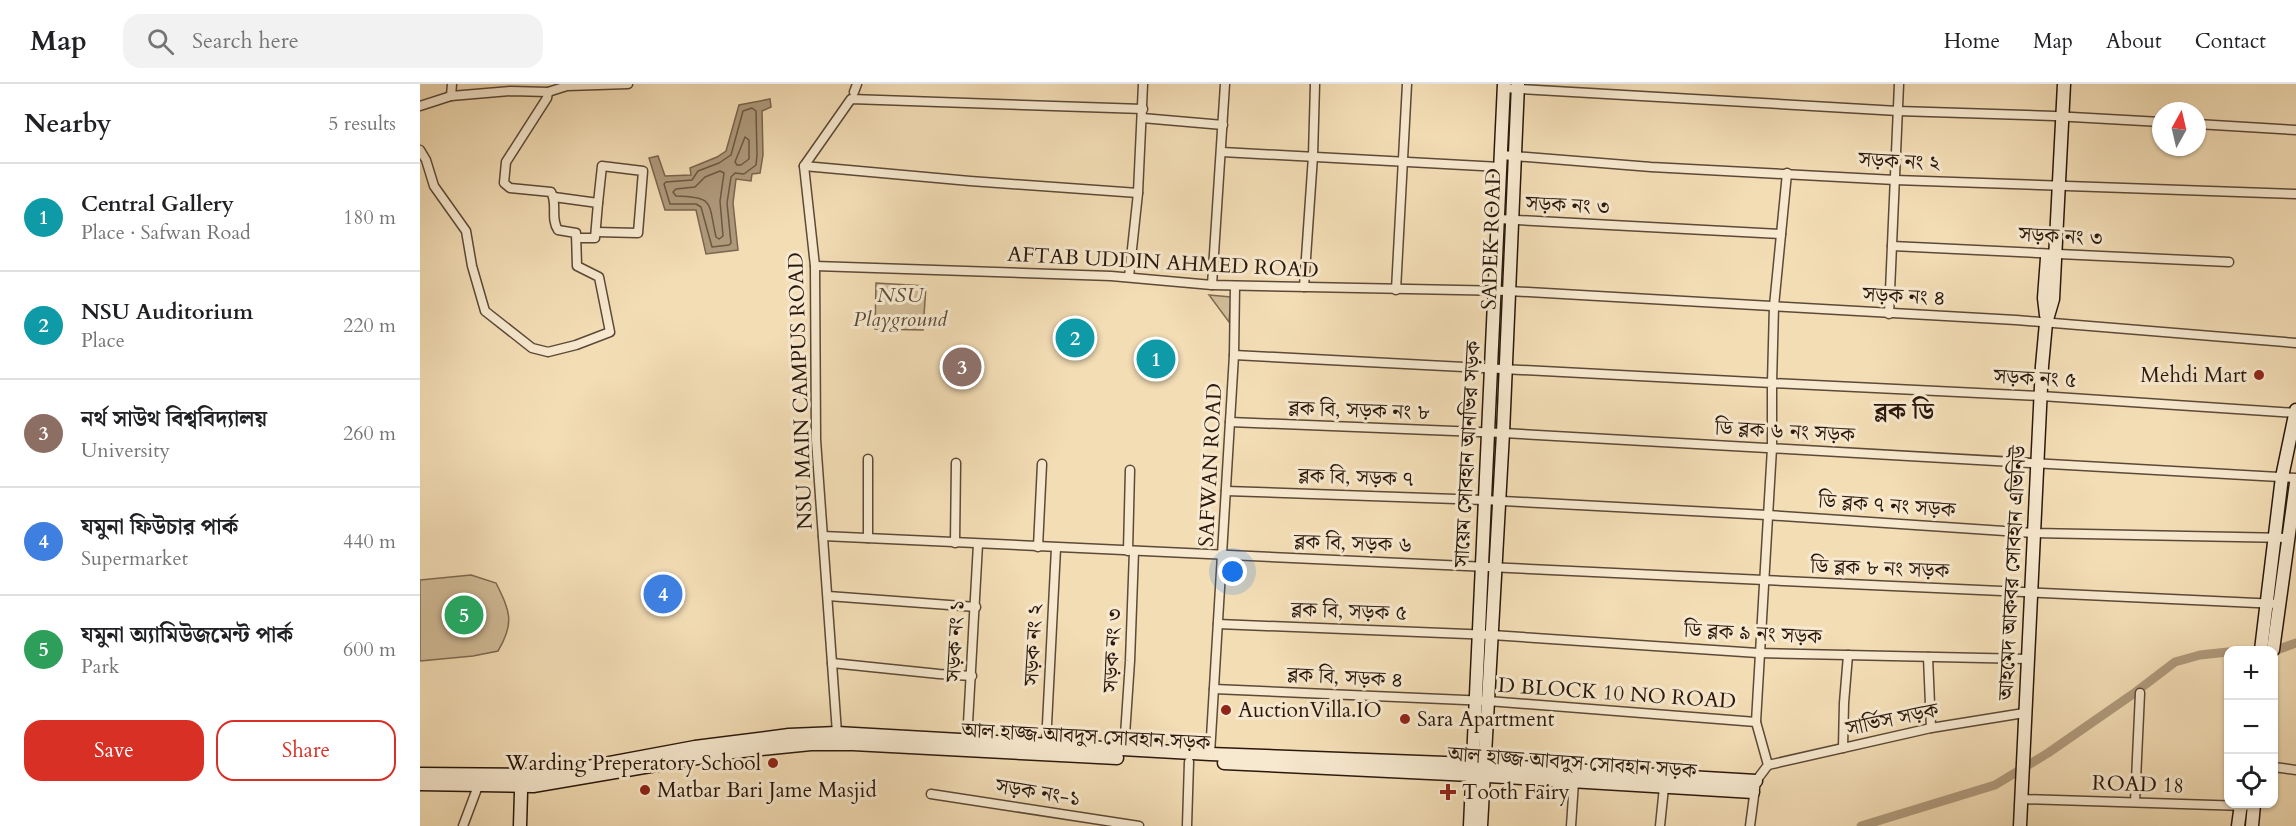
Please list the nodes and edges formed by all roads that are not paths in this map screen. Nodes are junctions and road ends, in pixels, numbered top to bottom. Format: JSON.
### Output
{"nodes":[{"id":1,"x":452,"y":84,"type":"edge"},
{"id":2,"x":628,"y":84,"type":"edge"},
{"id":3,"x":1143,"y":84,"type":"edge"},
{"id":4,"x":1225,"y":84,"type":"edge"},
{"id":5,"x":1315,"y":84,"type":"edge"},
{"id":6,"x":1407,"y":84,"type":"edge"},
{"id":7,"x":1899,"y":84,"type":"edge"},
{"id":8,"x":2056,"y":84,"type":"edge"},
{"id":9,"x":2064,"y":84,"type":"edge"},
{"id":10,"x":1504,"y":86,"type":"edge"},
{"id":11,"x":1518,"y":87,"type":"edge"},
{"id":12,"x":548,"y":92,"type":"junction"},
{"id":13,"x":854,"y":92,"type":"edge"},
{"id":14,"x":451,"y":96,"type":"junction"},
{"id":15,"x":420,"y":106,"type":"edge"},
{"id":16,"x":1898,"y":111,"type":"junction"},
{"id":17,"x":1143,"y":114,"type":"junction"},
{"id":18,"x":2058,"y":116,"type":"junction"},
{"id":19,"x":2152,"y":121,"type":"edge"},
{"id":20,"x":1223,"y":125,"type":"junction"},
{"id":21,"x":2206,"y":125,"type":"edge"},
{"id":22,"x":2296,"y":130,"type":"edge"},
{"id":23,"x":420,"y":150,"type":"edge"},
{"id":24,"x":1222,"y":152,"type":"junction"},
{"id":25,"x":1313,"y":156,"type":"junction"},
{"id":26,"x":1514,"y":157,"type":"junction"},
{"id":27,"x":1501,"y":161,"type":"junction"},
{"id":28,"x":1404,"y":162,"type":"junction"},
{"id":29,"x":804,"y":166,"type":"junction"},
{"id":30,"x":1787,"y":173,"type":"junction"},
{"id":31,"x":1895,"y":180,"type":"junction"},
{"id":32,"x":2055,"y":185,"type":"junction"},
{"id":33,"x":1138,"y":193,"type":"junction"},
{"id":34,"x":2296,"y":194,"type":"edge"},
{"id":35,"x":554,"y":197,"type":"junction"},
{"id":36,"x":598,"y":203,"type":"junction"},
{"id":37,"x":1498,"y":219,"type":"junction"},
{"id":38,"x":1512,"y":220,"type":"junction"},
{"id":39,"x":596,"y":232,"type":"junction"},
{"id":40,"x":1781,"y":234,"type":"junction"},
{"id":41,"x":577,"y":238,"type":"junction"},
{"id":42,"x":1892,"y":246,"type":"junction"},
{"id":43,"x":2051,"y":254,"type":"junction"},
{"id":44,"x":2229,"y":262,"type":"dead end"},
{"id":45,"x":815,"y":266,"type":"junction"},
{"id":46,"x":1129,"y":277,"type":"junction"},
{"id":47,"x":1212,"y":285,"type":"junction"},
{"id":48,"x":1235,"y":286,"type":"junction"},
{"id":49,"x":1304,"y":287,"type":"junction"},
{"id":50,"x":1396,"y":291,"type":"junction"},
{"id":51,"x":1494,"y":291,"type":"junction"},
{"id":52,"x":1509,"y":291,"type":"junction"},
{"id":53,"x":1774,"y":306,"type":"junction"},
{"id":54,"x":1889,"y":314,"type":"junction"},
{"id":55,"x":2046,"y":323,"type":"junction"},
{"id":56,"x":2296,"y":343,"type":"edge"},
{"id":57,"x":1234,"y":355,"type":"junction"},
{"id":58,"x":1491,"y":368,"type":"junction"},
{"id":59,"x":1505,"y":369,"type":"junction"},
{"id":60,"x":1772,"y":383,"type":"junction"},
{"id":61,"x":2041,"y":396,"type":"junction"},
{"id":62,"x":2296,"y":412,"type":"edge"},
{"id":63,"x":1230,"y":422,"type":"junction"},
{"id":64,"x":1488,"y":433,"type":"junction"},
{"id":65,"x":1503,"y":434,"type":"junction"},
{"id":66,"x":1772,"y":448,"type":"junction"},
{"id":67,"x":868,"y":459,"type":"dead end"},
{"id":68,"x":2037,"y":462,"type":"junction"},
{"id":69,"x":956,"y":463,"type":"dead end"},
{"id":70,"x":1042,"y":464,"type":"dead end"},
{"id":71,"x":1131,"y":470,"type":"dead end"},
{"id":72,"x":2282,"y":477,"type":"junction"},
{"id":73,"x":2296,"y":478,"type":"edge"},
{"id":74,"x":2296,"y":483,"type":"edge"},
{"id":75,"x":1226,"y":491,"type":"junction"},
{"id":76,"x":1484,"y":500,"type":"junction"},
{"id":77,"x":1499,"y":501,"type":"junction"},
{"id":78,"x":1767,"y":515,"type":"junction"},
{"id":79,"x":2034,"y":533,"type":"junction"},
{"id":80,"x":823,"y":536,"type":"junction"},
{"id":81,"x":868,"y":538,"type":"junction"},
{"id":82,"x":2274,"y":538,"type":"junction"},
{"id":83,"x":2288,"y":538,"type":"junction"},
{"id":84,"x":955,"y":543,"type":"junction"},
{"id":85,"x":978,"y":544,"type":"junction"},
{"id":86,"x":1038,"y":547,"type":"junction"},
{"id":87,"x":1056,"y":548,"type":"junction"},
{"id":88,"x":1131,"y":551,"type":"junction"},
{"id":89,"x":1223,"y":556,"type":"junction"},
{"id":90,"x":1481,"y":566,"type":"junction"},
{"id":91,"x":1495,"y":567,"type":"junction"},
{"id":92,"x":1763,"y":581,"type":"junction"},
{"id":93,"x":2031,"y":592,"type":"junction"},
{"id":94,"x":828,"y":596,"type":"junction"},
{"id":95,"x":2272,"y":604,"type":"junction"},
{"id":96,"x":976,"y":607,"type":"junction"},
{"id":97,"x":1218,"y":624,"type":"junction"},
{"id":98,"x":1478,"y":634,"type":"junction"},
{"id":99,"x":1492,"y":635,"type":"junction"},
{"id":100,"x":2269,"y":635,"type":"junction"},
{"id":101,"x":2264,"y":646,"type":"edge"},
{"id":102,"x":2272,"y":646,"type":"edge"},
{"id":103,"x":1758,"y":653,"type":"junction"},
{"id":104,"x":1848,"y":656,"type":"junction"},
{"id":105,"x":1928,"y":657,"type":"junction"},
{"id":106,"x":2028,"y":659,"type":"junction"},
{"id":107,"x":832,"y":663,"type":"junction"},
{"id":108,"x":972,"y":676,"type":"junction"},
{"id":109,"x":1214,"y":689,"type":"junction"},
{"id":110,"x":2140,"y":693,"type":"dead end"},
{"id":111,"x":1488,"y":701,"type":"junction"},
{"id":112,"x":1475,"y":702,"type":"junction"},
{"id":113,"x":2024,"y":713,"type":"junction"},
{"id":114,"x":1756,"y":722,"type":"junction"},
{"id":115,"x":1931,"y":728,"type":"junction"},
{"id":116,"x":837,"y":733,"type":"junction"},
{"id":117,"x":967,"y":741,"type":"junction"},
{"id":118,"x":1046,"y":744,"type":"junction"},
{"id":119,"x":1844,"y":748,"type":"junction"},
{"id":120,"x":1124,"y":750,"type":"junction"},
{"id":121,"x":1210,"y":754,"type":"junction"},
{"id":122,"x":1189,"y":762,"type":"junction"},
{"id":123,"x":1768,"y":765,"type":"junction"},
{"id":124,"x":2278,"y":768,"type":"edge"},
{"id":125,"x":1478,"y":770,"type":"junction"},
{"id":126,"x":2296,"y":770,"type":"edge"},
{"id":127,"x":420,"y":774,"type":"edge"},
{"id":128,"x":1574,"y":782,"type":"junction"},
{"id":129,"x":420,"y":784,"type":"edge"},
{"id":130,"x":478,"y":786,"type":"junction"},
{"id":131,"x":1664,"y":787,"type":"junction"},
{"id":132,"x":1754,"y":787,"type":"junction"},
{"id":133,"x":521,"y":792,"type":"dead end"},
{"id":134,"x":932,"y":794,"type":"dead end"},
{"id":135,"x":2022,"y":799,"type":"junction"},
{"id":136,"x":2135,"y":802,"type":"junction"},
{"id":137,"x":2224,"y":805,"type":"edge"},
{"id":138,"x":2241,"y":808,"type":"edge"},
{"id":139,"x":2254,"y":808,"type":"edge"},
{"id":140,"x":463,"y":826,"type":"edge"},
{"id":141,"x":520,"y":826,"type":"edge"},
{"id":142,"x":1139,"y":826,"type":"edge"},
{"id":143,"x":1187,"y":826,"type":"edge"},
{"id":144,"x":1470,"y":826,"type":"edge"},
{"id":145,"x":1481,"y":826,"type":"edge"},
{"id":146,"x":1571,"y":826,"type":"edge"},
{"id":147,"x":1660,"y":826,"type":"edge"},
{"id":148,"x":1750,"y":826,"type":"edge"},
{"id":149,"x":2019,"y":826,"type":"edge"},
{"id":150,"x":2238,"y":826,"type":"edge"},
{"id":151,"x":2252,"y":826,"type":"edge"}],
"edges":[{"from":1,"to":14,"type":"street"},
{"from":2,"to":12,"type":"street"},
{"from":3,"to":17,"type":"street"},
{"from":4,"to":20,"type":"street"},
{"from":5,"to":25,"type":"street"},
{"from":6,"to":28,"type":"street"},
{"from":7,"to":16,"type":"street"},
{"from":8,"to":18,"type":"street","name":"আহমেদ আকবর সোবহান এভিনিউ"},
{"from":9,"to":18,"type":"street","name":"আহমেদ আকবর সোবহান এভিনিউ"},
{"from":10,"to":11,"type":"street"},
{"from":10,"to":27,"type":"street","name":"সায়েম সোবহান আনভির সড়ক"},
{"from":11,"to":16,"type":"street"},
{"from":11,"to":26,"type":"street"},
{"from":12,"to":14,"type":"street"},
{"from":12,"to":35,"type":"street"},
{"from":13,"to":17,"type":"street"},
{"from":13,"to":29,"type":"street"},
{"from":14,"to":15,"type":"street"},
{"from":16,"to":18,"type":"street"},
{"from":16,"to":31,"type":"street"},
{"from":17,"to":20,"type":"street"},
{"from":17,"to":33,"type":"street"},
{"from":18,"to":19,"type":"street"},
{"from":18,"to":32,"type":"street","name":"আহমেদ আকবর সোবহান এভিনিউ"},
{"from":20,"to":24,"type":"street"},
{"from":21,"to":22,"type":"street"},
{"from":23,"to":41,"type":"street"},
{"from":24,"to":25,"type":"street","name":"সড়ক নং ২"},
{"from":24,"to":47,"type":"street"},
{"from":25,"to":28,"type":"street","name":"সড়ক নং ২"},
{"from":25,"to":49,"type":"street"},
{"from":26,"to":27,"type":"street","name":"সড়ক নং ২"},
{"from":26,"to":30,"type":"street","name":"সড়ক নং ২"},
{"from":26,"to":38,"type":"street","name":"SADEK ROAD"},
{"from":27,"to":28,"type":"street","name":"সড়ক নং ২"},
{"from":27,"to":37,"type":"street","name":"সায়েম সোবহান আনভির সড়ক"},
{"from":28,"to":50,"type":"street"},
{"from":29,"to":33,"type":"street"},
{"from":29,"to":45,"type":"street","name":"NSU MAIN CAMPUS ROAD"},
{"from":30,"to":31,"type":"street","name":"সড়ক নং ২"},
{"from":30,"to":40,"type":"street"},
{"from":31,"to":32,"type":"street","name":"সড়ক নং ২"},
{"from":31,"to":42,"type":"street"},
{"from":32,"to":34,"type":"street","name":"সড়ক নং ২"},
{"from":32,"to":43,"type":"street","name":"আহমেদ আকবর সোবহান এভিনিউ"},
{"from":33,"to":46,"type":"street"},
{"from":35,"to":36,"type":"street"},
{"from":35,"to":41,"type":"street"},
{"from":36,"to":39,"type":"street"},
{"from":36,"to":39,"type":"street"},
{"from":37,"to":38,"type":"street","name":"সড়ক নং ৩"},
{"from":37,"to":51,"type":"street","name":"সায়েম সোবহান আনভির সড়ক"},
{"from":38,"to":40,"type":"street","name":"সড়ক নং ৩"},
{"from":38,"to":52,"type":"street","name":"SADEK ROAD"},
{"from":39,"to":41,"type":"street"},
{"from":40,"to":53,"type":"street"},
{"from":42,"to":43,"type":"street","name":"সড়ক নং ৩"},
{"from":42,"to":54,"type":"street"},
{"from":43,"to":44,"type":"street","name":"সড়ক নং ৩"},
{"from":43,"to":55,"type":"street","name":"আহমেদ আকবর সোবহান এভিনিউ"},
{"from":45,"to":46,"type":"street","name":"AFTAB UDDIN AHMED ROAD"},
{"from":45,"to":80,"type":"street","name":"NSU MAIN CAMPUS ROAD"},
{"from":46,"to":47,"type":"street","name":"AFTAB UDDIN AHMED ROAD"},
{"from":47,"to":48,"type":"street","name":"AFTAB UDDIN AHMED ROAD"},
{"from":48,"to":49,"type":"street","name":"AFTAB UDDIN AHMED ROAD"},
{"from":48,"to":57,"type":"street","name":"SAFWAN ROAD"},
{"from":49,"to":50,"type":"street","name":"AFTAB UDDIN AHMED ROAD"},
{"from":50,"to":51,"type":"street","name":"AFTAB UDDIN AHMED ROAD"},
{"from":51,"to":52,"type":"street","name":"AFTAB UDDIN AHMED ROAD"},
{"from":51,"to":58,"type":"street","name":"সায়েম সোবহান আনভির সড়ক"},
{"from":52,"to":53,"type":"street","name":"সড়ক নং ৪"},
{"from":52,"to":59,"type":"street","name":"SADEK ROAD"},
{"from":53,"to":54,"type":"street","name":"সড়ক নং ৪"},
{"from":53,"to":60,"type":"street"},
{"from":54,"to":55,"type":"street","name":"সড়ক নং ৪"},
{"from":55,"to":56,"type":"street","name":"সড়ক নং ৪"},
{"from":55,"to":61,"type":"street","name":"আহমেদ আকবর সোবহান এভিনিউ"},
{"from":57,"to":58,"type":"street","name":"সড়ক নং ৫"},
{"from":57,"to":63,"type":"street","name":"SAFWAN ROAD"},
{"from":58,"to":59,"type":"street","name":"সড়ক নং ৫"},
{"from":58,"to":64,"type":"street","name":"সায়েম সোবহান আনভির সড়ক"},
{"from":59,"to":60,"type":"street","name":"সড়ক নং ৫"},
{"from":59,"to":65,"type":"street","name":"SADEK ROAD"},
{"from":60,"to":61,"type":"street","name":"সড়ক নং ৫"},
{"from":60,"to":66,"type":"street"},
{"from":61,"to":62,"type":"street","name":"সড়ক নং ৫"},
{"from":61,"to":68,"type":"street","name":"আহমেদ আকবর সোবহান এভিনিউ"},
{"from":62,"to":72,"type":"street"},
{"from":63,"to":64,"type":"street","name":"ব্লক বি, সড়ক নং ৮"},
{"from":63,"to":75,"type":"street","name":"SAFWAN ROAD"},
{"from":64,"to":65,"type":"street","name":"ডি ব্লক ৬ নং সড়ক"},
{"from":64,"to":76,"type":"street","name":"সায়েম সোবহান আনভির সড়ক"},
{"from":65,"to":66,"type":"street","name":"ডি ব্লক ৬ নং সড়ক"},
{"from":65,"to":77,"type":"street","name":"SADEK ROAD"},
{"from":66,"to":68,"type":"street","name":"ডি ব্লক ৬ নং সড়ক"},
{"from":66,"to":78,"type":"street"},
{"from":67,"to":81,"type":"street"},
{"from":68,"to":72,"type":"street","name":"ডি ব্লক ৬ নং সড়ক"},
{"from":68,"to":79,"type":"street","name":"আহমেদ আকবর সোবহান এভিনিউ"},
{"from":69,"to":84,"type":"street"},
{"from":70,"to":86,"type":"street"},
{"from":71,"to":88,"type":"street","name":"সড়ক নং ৩"},
{"from":72,"to":73,"type":"street","name":"ডি ব্লক ৬ নং সড়ক"},
{"from":72,"to":82,"type":"street"},
{"from":74,"to":83,"type":"street"},
{"from":75,"to":76,"type":"street","name":"ব্লক বি, সড়ক ৭"},
{"from":75,"to":89,"type":"street","name":"SAFWAN ROAD"},
{"from":76,"to":77,"type":"street","name":"ডি ব্লক ৭ নং সড়ক"},
{"from":76,"to":90,"type":"street","name":"সায়েম সোবহান আনভির সড়ক"},
{"from":77,"to":78,"type":"street","name":"ডি ব্লক ৭ নং সড়ক"},
{"from":77,"to":91,"type":"street","name":"SADEK ROAD"},
{"from":78,"to":79,"type":"street","name":"ডি ব্লক ৭ নং সড়ক"},
{"from":78,"to":92,"type":"street"},
{"from":79,"to":82,"type":"street","name":"ডি ব্লক ৭ নং সড়ক"},
{"from":79,"to":93,"type":"street","name":"আহমেদ আকবর সোবহান এভিনিউ"},
{"from":80,"to":81,"type":"street","name":"ব্লক বি, সড়ক ৬"},
{"from":80,"to":94,"type":"street","name":"NSU MAIN CAMPUS ROAD"},
{"from":81,"to":84,"type":"street","name":"ব্লক বি, সড়ক ৬"},
{"from":82,"to":83,"type":"street","name":"ডি ব্লক ৭ নং সড়ক"},
{"from":82,"to":95,"type":"street"},
{"from":83,"to":95,"type":"street"},
{"from":84,"to":85,"type":"street","name":"ব্লক বি, সড়ক ৬"},
{"from":85,"to":86,"type":"street","name":"ব্লক বি, সড়ক ৬"},
{"from":85,"to":96,"type":"street","name":"সড়ক নং ১"},
{"from":86,"to":87,"type":"street","name":"ব্লক বি, সড়ক ৬"},
{"from":87,"to":88,"type":"street","name":"ব্লক বি, সড়ক ৬"},
{"from":87,"to":118,"type":"street","name":"সড়ক নং ২"},
{"from":88,"to":89,"type":"street","name":"ব্লক বি, সড়ক ৬"},
{"from":88,"to":120,"type":"street","name":"সড়ক নং ৩"},
{"from":89,"to":90,"type":"street","name":"ব্লক বি, সড়ক ৬"},
{"from":89,"to":97,"type":"street","name":"SAFWAN ROAD"},
{"from":90,"to":91,"type":"street","name":"ডি ব্লক ৮ নং সড়ক"},
{"from":90,"to":98,"type":"street","name":"সায়েম সোবহান আনভির সড়ক"},
{"from":91,"to":92,"type":"street","name":"ডি ব্লক ৮ নং সড়ক"},
{"from":91,"to":99,"type":"street","name":"SADEK ROAD"},
{"from":92,"to":93,"type":"street","name":"ডি ব্লক ৮ নং সড়ক"},
{"from":92,"to":103,"type":"street"},
{"from":93,"to":95,"type":"street","name":"ডি ব্লক ৮ নং সড়ক"},
{"from":93,"to":106,"type":"street","name":"আহমেদ আকবর সোবহান এভিনিউ"},
{"from":94,"to":96,"type":"street"},
{"from":94,"to":107,"type":"street","name":"NSU MAIN CAMPUS ROAD"},
{"from":95,"to":100,"type":"street"},
{"from":96,"to":108,"type":"street","name":"সড়ক নং ১"},
{"from":97,"to":98,"type":"street","name":"ব্লক বি, সড়ক ৫"},
{"from":97,"to":109,"type":"street","name":"SAFWAN ROAD"},
{"from":98,"to":99,"type":"street","name":"ডি ব্লক ৯ নং সড়ক"},
{"from":98,"to":112,"type":"street","name":"সায়েম সোবহান আনভির সড়ক"},
{"from":99,"to":103,"type":"street","name":"ডি ব্লক ৯ নং সড়ক"},
{"from":99,"to":111,"type":"street","name":"SADEK ROAD"},
{"from":100,"to":101,"type":"street"},
{"from":100,"to":102,"type":"street"},
{"from":103,"to":104,"type":"street","name":"ডি ব্লক ৯ নং সড়ক"},
{"from":103,"to":114,"type":"street"},
{"from":104,"to":105,"type":"street","name":"ডি ব্লক ৯ নং সড়ক"},
{"from":104,"to":119,"type":"street"},
{"from":105,"to":106,"type":"street","name":"ডি ব্লক ৯ নং সড়ক"},
{"from":105,"to":115,"type":"street"},
{"from":106,"to":113,"type":"street","name":"আহমেদ আকবর সোবহান এভিনিউ"},
{"from":107,"to":108,"type":"street"},
{"from":107,"to":116,"type":"street","name":"NSU MAIN CAMPUS ROAD"},
{"from":108,"to":117,"type":"street","name":"সড়ক নং ১"},
{"from":109,"to":112,"type":"street","name":"ব্লক বি, সড়ক ৪"},
{"from":109,"to":121,"type":"street","name":"SAFWAN ROAD"},
{"from":110,"to":136,"type":"street"},
{"from":111,"to":112,"type":"street","name":"D BLOCK 10 NO ROAD"},
{"from":111,"to":114,"type":"street","name":"D BLOCK 10 NO ROAD"},
{"from":111,"to":125,"type":"street","name":"SADEK ROAD"},
{"from":112,"to":125,"type":"street","name":"সায়েম সোবহান আনভির সড়ক"},
{"from":113,"to":115,"type":"street","name":"সার্ভিস সড়ক"},
{"from":113,"to":135,"type":"street","name":"আহমেদ আকবর সোবহান এভিনিউ"},
{"from":114,"to":123,"type":"street"},
{"from":115,"to":119,"type":"street","name":"সার্ভিস সড়ক"},
{"from":116,"to":117,"type":"street"},
{"from":116,"to":127,"type":"street"},
{"from":117,"to":118,"type":"street"},
{"from":118,"to":120,"type":"street"},
{"from":119,"to":123,"type":"street","name":"সার্ভিস সড়ক"},
{"from":120,"to":121,"type":"street"},
{"from":121,"to":125,"type":"street"},
{"from":122,"to":125,"type":"street","name":"আল হাজ্জ আবদুস সোবহান সড়ক"},
{"from":122,"to":130,"type":"street","name":"আল হাজ্জ আবদুস সোবহান সড়ক"},
{"from":122,"to":143,"type":"street"},
{"from":123,"to":132,"type":"street"},
{"from":124,"to":126,"type":"street"},
{"from":125,"to":128,"type":"street","name":"আল হাজ্জ আবদুস সোবহান সড়ক"},
{"from":125,"to":132,"type":"street"},
{"from":125,"to":144,"type":"street","name":"সায়েম সোবহান আনভির সড়ক"},
{"from":125,"to":145,"type":"street","name":"SADEK ROAD"},
{"from":128,"to":131,"type":"street","name":"আল হাজ্জ আবদুস সোবহান সড়ক"},
{"from":128,"to":146,"type":"street"},
{"from":129,"to":130,"type":"street","name":"আল হাজ্জ আবদুস সোবহান সড়ক"},
{"from":130,"to":140,"type":"street"},
{"from":131,"to":132,"type":"street","name":"আল হাজ্জ আবদুস সোবহান সড়ক"},
{"from":131,"to":147,"type":"street"},
{"from":132,"to":148,"type":"street"},
{"from":133,"to":141,"type":"street"},
{"from":134,"to":142,"type":"street","name":"সড়ক নং-১"},
{"from":135,"to":136,"type":"street","name":"ROAD 18"},
{"from":135,"to":149,"type":"street","name":"আহমেদ আকবর সোবহান এভিনিউ"},
{"from":136,"to":137,"type":"street","name":"ROAD 18"},
{"from":138,"to":150,"type":"street"},
{"from":139,"to":151,"type":"street"}]}
